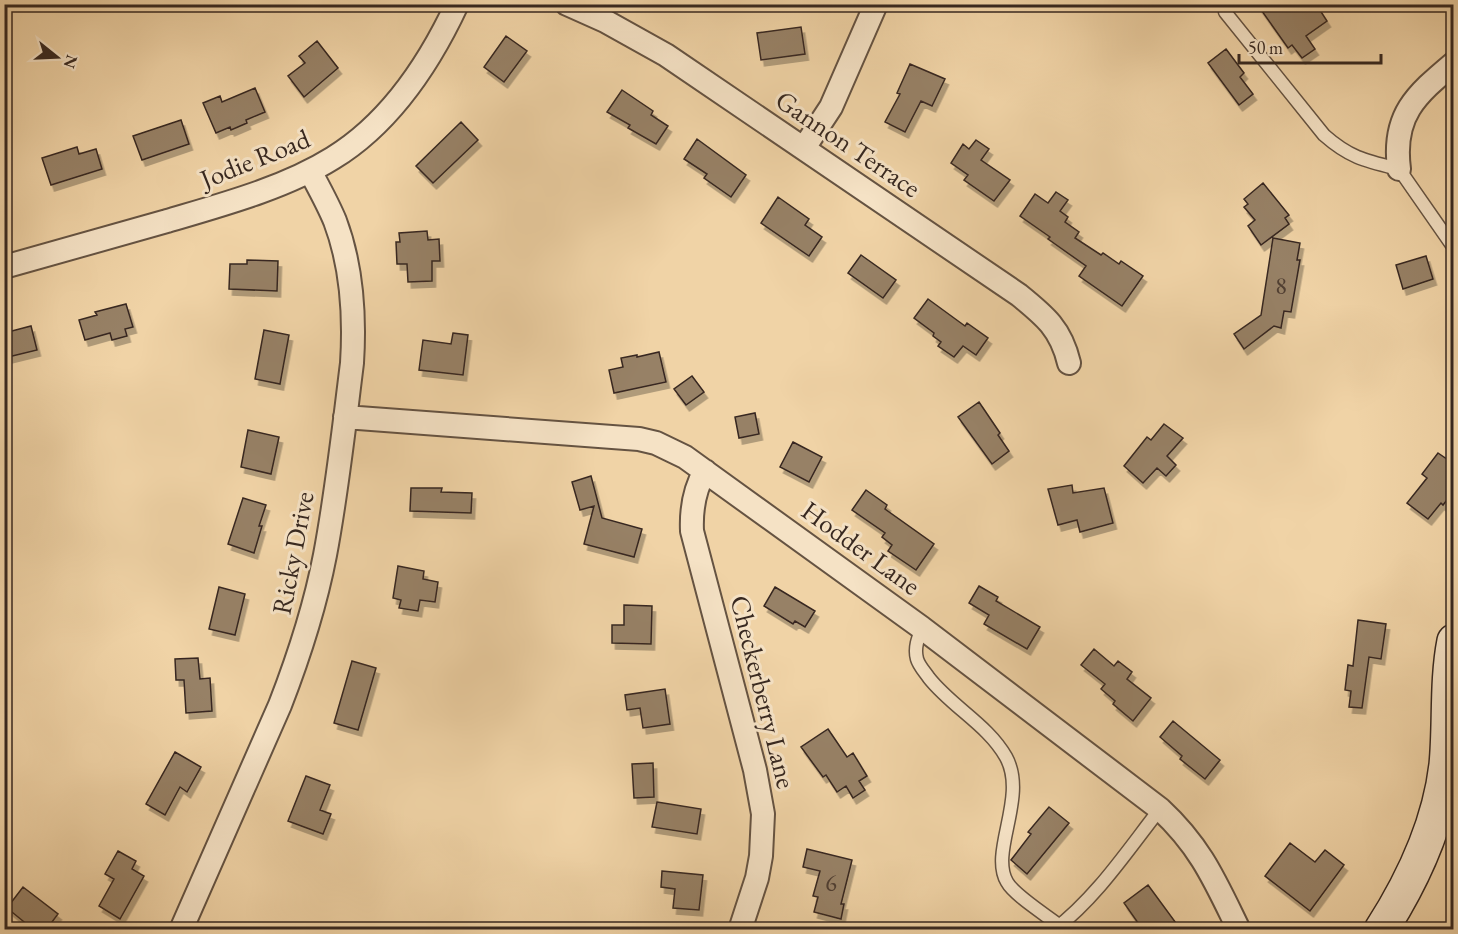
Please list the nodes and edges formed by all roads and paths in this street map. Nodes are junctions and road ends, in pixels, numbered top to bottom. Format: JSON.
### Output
{"nodes":[{"id":1,"x":457,"y":4,"type":"edge"},
{"id":2,"x":567,"y":4,"type":"edge"},
{"id":3,"x":876,"y":4,"type":"edge"},
{"id":4,"x":1226,"y":12,"type":"dead end"},
{"id":5,"x":1454,"y":63,"type":"edge"},
{"id":6,"x":804,"y":148,"type":"junction"},
{"id":7,"x":1399,"y":169,"type":"junction"},
{"id":8,"x":310,"y":171,"type":"junction"},
{"id":9,"x":1454,"y":248,"type":"edge"},
{"id":10,"x":4,"y":267,"type":"edge"},
{"id":11,"x":1069,"y":363,"type":"dead end"},
{"id":12,"x":345,"y":417,"type":"junction"},
{"id":13,"x":705,"y":471,"type":"junction"},
{"id":14,"x":922,"y":628,"type":"junction"},
{"id":15,"x":1454,"y":641,"type":"edge"},
{"id":16,"x":1160,"y":809,"type":"junction"},
{"id":17,"x":1057,"y":928,"type":"edge"},
{"id":18,"x":181,"y":930,"type":"edge"},
{"id":19,"x":740,"y":930,"type":"edge"},
{"id":20,"x":1239,"y":930,"type":"edge"},
{"id":21,"x":1381,"y":930,"type":"edge"}],
"edges":[{"from":1,"to":8,"type":"street","name":"Jodie Road"},
{"from":2,"to":6,"type":"street","name":"Gannon Terrace"},
{"from":3,"to":6,"type":"street"},
{"from":4,"to":7,"type":"lane"},
{"from":5,"to":7,"type":"street"},
{"from":6,"to":11,"type":"street","name":"Gannon Terrace"},
{"from":7,"to":9,"type":"lane"},
{"from":8,"to":10,"type":"street","name":"Jodie Road"},
{"from":8,"to":12,"type":"street","name":"Ricky Drive"},
{"from":12,"to":13,"type":"street","name":"Hodder Lane"},
{"from":12,"to":18,"type":"street","name":"Ricky Drive"},
{"from":13,"to":14,"type":"street","name":"Hodder Lane"},
{"from":13,"to":19,"type":"street","name":"Checkerberry Lane"},
{"from":14,"to":16,"type":"street","name":"Hodder Lane"},
{"from":14,"to":17,"type":"lane"},
{"from":15,"to":21,"type":"street"},
{"from":16,"to":17,"type":"lane"},
{"from":16,"to":20,"type":"street","name":"Hodder Lane"}]}
